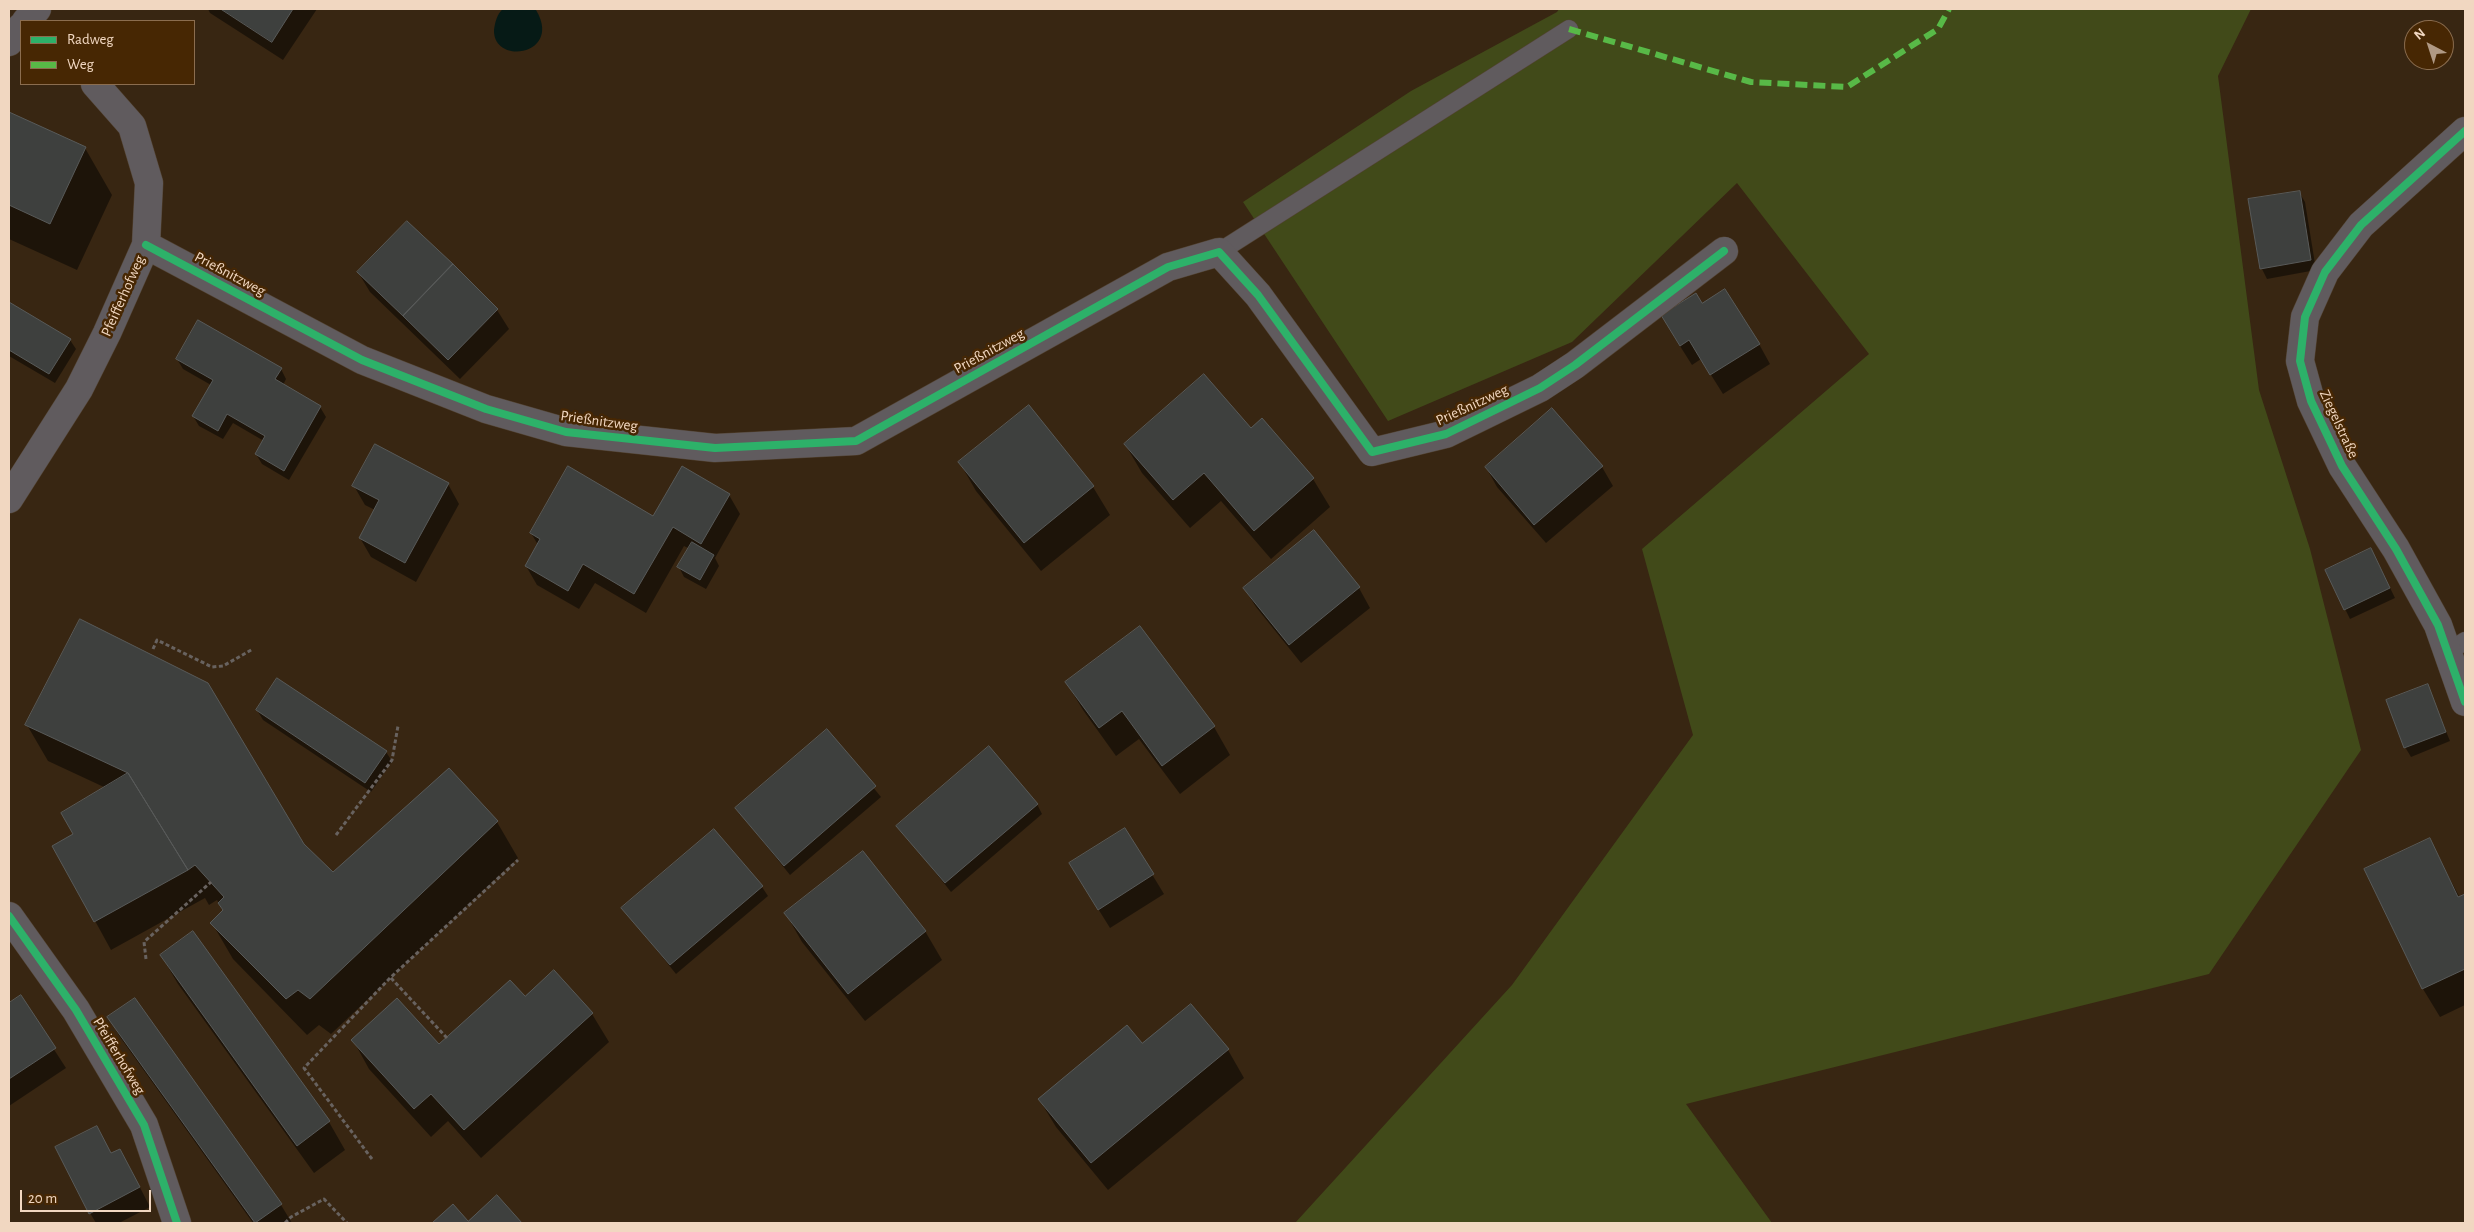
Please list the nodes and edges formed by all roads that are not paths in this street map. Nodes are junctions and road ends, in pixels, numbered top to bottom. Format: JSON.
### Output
{"nodes":[{"id":1,"x":37,"y":9,"type":"edge"},
{"id":2,"x":27,"y":20,"type":"edge"},
{"id":3,"x":20,"y":28,"type":"edge"},
{"id":4,"x":1570,"y":29,"type":"dead end"},
{"id":5,"x":9,"y":43,"type":"edge"},
{"id":6,"x":20,"y":49,"type":"edge"},
{"id":7,"x":96,"y":85,"type":"edge"},
{"id":8,"x":2465,"y":131,"type":"edge"},
{"id":9,"x":146,"y":245,"type":"junction"},
{"id":10,"x":1724,"y":251,"type":"dead end"},
{"id":11,"x":1219,"y":252,"type":"junction"},
{"id":12,"x":9,"y":499,"type":"edge"},
{"id":13,"x":2456,"y":646,"type":"edge"},
{"id":14,"x":2465,"y":702,"type":"edge"},
{"id":15,"x":9,"y":916,"type":"edge"},
{"id":16,"x":177,"y":1223,"type":"edge"}],
"edges":[{"from":1,"to":2,"type":"street"},
{"from":3,"to":5,"type":"street"},
{"from":4,"to":11,"type":"lane"},
{"from":5,"to":6,"type":"street"},
{"from":7,"to":9,"type":"street","name":"Pfeifferhofweg"},
{"from":8,"to":13,"type":"street","name":"Ziegelstraße"},
{"from":9,"to":11,"type":"street","name":"Prießnitzweg"},
{"from":9,"to":12,"type":"street","name":"Pfeifferhofweg"},
{"from":10,"to":11,"type":"street","name":"Prießnitzweg"},
{"from":13,"to":14,"type":"street","name":"Ziegelstraße"},
{"from":15,"to":16,"type":"street","name":"Pfeifferhofweg"}]}
